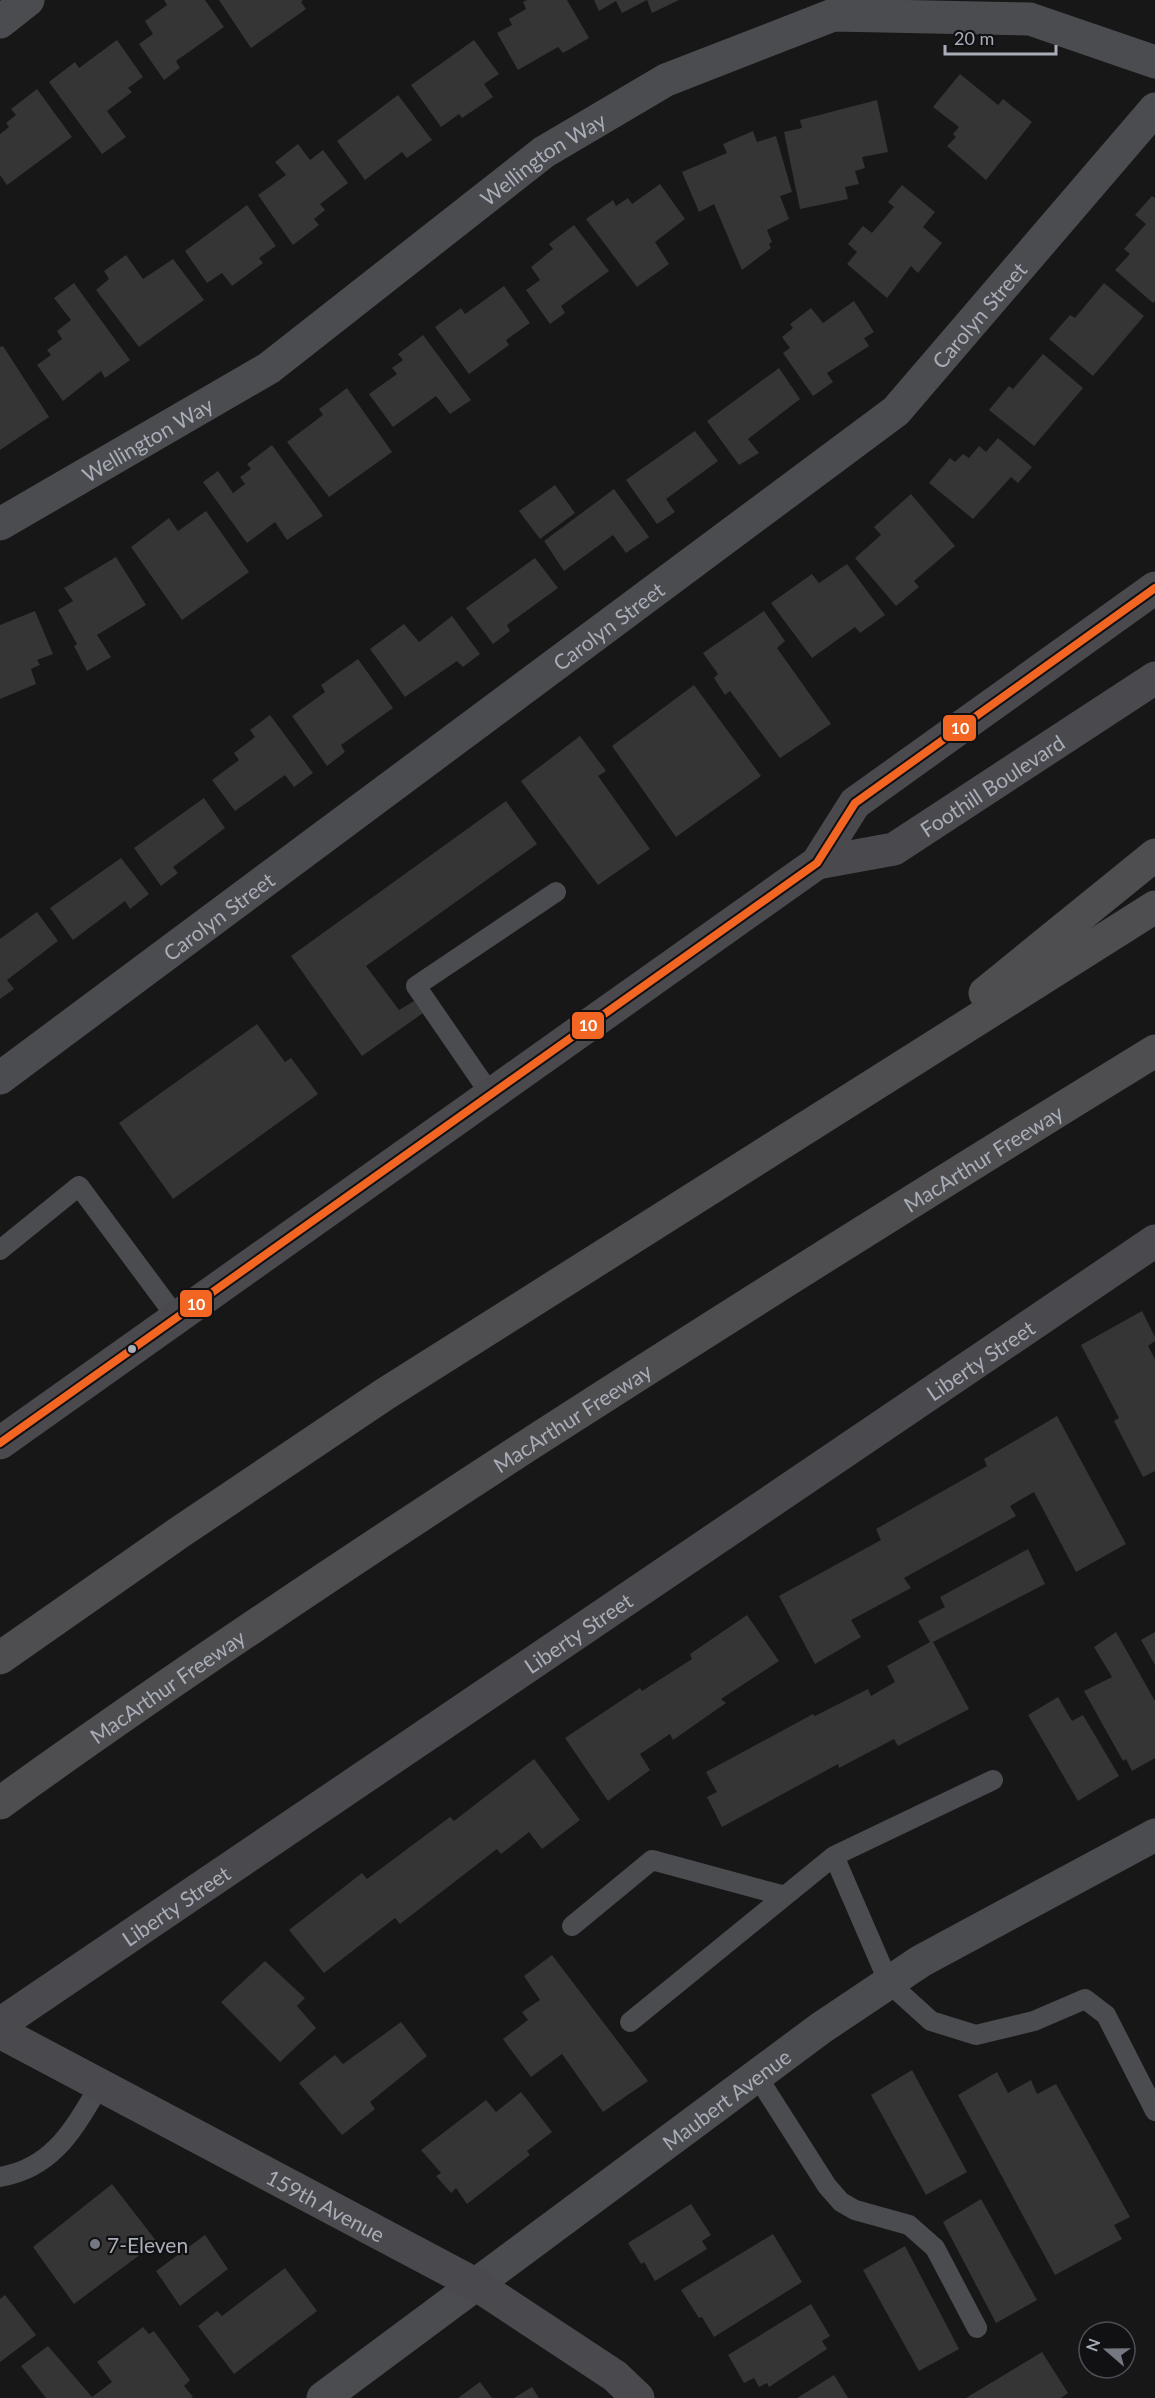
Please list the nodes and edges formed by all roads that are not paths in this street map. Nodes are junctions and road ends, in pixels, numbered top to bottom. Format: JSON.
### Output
{"nodes":[{"id":1,"x":28,"y":0,"type":"edge"},
{"id":2,"x":831,"y":7,"type":"edge"},
{"id":3,"x":0,"y":22,"type":"edge"},
{"id":4,"x":1155,"y":62,"type":"edge"},
{"id":5,"x":1155,"y":109,"type":"edge"},
{"id":6,"x":0,"y":524,"type":"edge"},
{"id":7,"x":1155,"y":588,"type":"edge"},
{"id":8,"x":1155,"y":678,"type":"edge"},
{"id":9,"x":1155,"y":855,"type":"edge"},
{"id":10,"x":817,"y":863,"type":"junction"},
{"id":11,"x":556,"y":892,"type":"dead end"},
{"id":12,"x":1155,"y":907,"type":"edge"},
{"id":13,"x":1155,"y":1051,"type":"edge"},
{"id":14,"x":0,"y":1078,"type":"edge"},
{"id":15,"x":869,"y":1086,"type":"junction"},
{"id":16,"x":491,"y":1095,"type":"junction"},
{"id":17,"x":1155,"y":1241,"type":"edge"},
{"id":18,"x":0,"y":1250,"type":"edge"},
{"id":19,"x":177,"y":1318,"type":"junction"},
{"id":20,"x":0,"y":1443,"type":"edge"},
{"id":21,"x":0,"y":1658,"type":"edge"},
{"id":22,"x":993,"y":1780,"type":"dead end"},
{"id":23,"x":0,"y":1803,"type":"edge"},
{"id":24,"x":1155,"y":1835,"type":"edge"},
{"id":25,"x":834,"y":1856,"type":"junction"},
{"id":26,"x":785,"y":1896,"type":"junction"},
{"id":27,"x":572,"y":1926,"type":"dead end"},
{"id":28,"x":890,"y":1983,"type":"junction"},
{"id":29,"x":630,"y":2022,"type":"dead end"},
{"id":30,"x":0,"y":2024,"type":"edge"},
{"id":31,"x":0,"y":2032,"type":"edge"},
{"id":32,"x":757,"y":2076,"type":"junction"},
{"id":33,"x":100,"y":2085,"type":"junction"},
{"id":34,"x":1155,"y":2111,"type":"edge"},
{"id":35,"x":0,"y":2177,"type":"edge"},
{"id":36,"x":477,"y":2285,"type":"junction"},
{"id":37,"x":977,"y":2328,"type":"dead end"},
{"id":38,"x":323,"y":2398,"type":"edge"},
{"id":39,"x":638,"y":2398,"type":"edge"}],
"edges":[{"from":1,"to":3,"type":"street"},
{"from":2,"to":4,"type":"street","name":"Wellington Way"},
{"from":2,"to":6,"type":"street","name":"Wellington Way"},
{"from":5,"to":14,"type":"street","name":"Carolyn Street"},
{"from":7,"to":10,"type":"street","name":"Foothill Boulevard"},
{"from":8,"to":10,"type":"street","name":"Foothill Boulevard"},
{"from":9,"to":15,"type":"highway"},
{"from":10,"to":16,"type":"street","name":"Foothill Boulevard"},
{"from":11,"to":16,"type":"lane"},
{"from":12,"to":15,"type":"highway"},
{"from":13,"to":23,"type":"highway","name":"MacArthur Freeway"},
{"from":15,"to":21,"type":"highway"},
{"from":16,"to":19,"type":"street","name":"Foothill Boulevard"},
{"from":17,"to":30,"type":"street","name":"Liberty Street"},
{"from":18,"to":19,"type":"lane"},
{"from":19,"to":20,"type":"street","name":"Foothill Boulevard"},
{"from":22,"to":25,"type":"lane"},
{"from":24,"to":28,"type":"street","name":"Maubert Avenue"},
{"from":25,"to":26,"type":"lane"},
{"from":25,"to":28,"type":"lane"},
{"from":26,"to":27,"type":"lane"},
{"from":26,"to":29,"type":"lane"},
{"from":28,"to":32,"type":"street","name":"Maubert Avenue"},
{"from":28,"to":34,"type":"lane"},
{"from":31,"to":33,"type":"street","name":"159th Avenue"},
{"from":32,"to":36,"type":"street","name":"Maubert Avenue"},
{"from":32,"to":37,"type":"lane"},
{"from":33,"to":35,"type":"lane"},
{"from":33,"to":36,"type":"street","name":"159th Avenue"},
{"from":36,"to":38,"type":"street","name":"Maubert Avenue"},
{"from":36,"to":39,"type":"street","name":"159th Avenue"}]}
